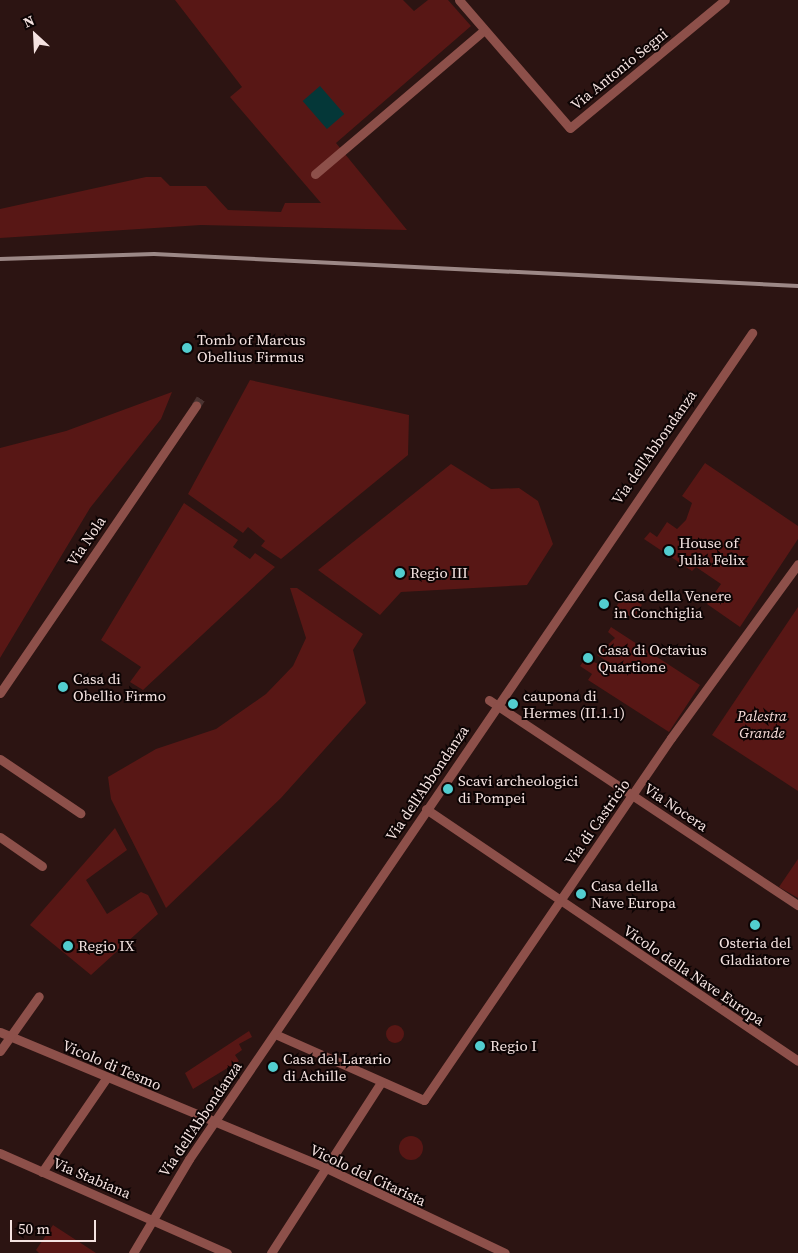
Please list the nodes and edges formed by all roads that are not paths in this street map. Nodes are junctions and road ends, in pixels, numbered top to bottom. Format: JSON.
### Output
{"nodes":[{"id":1,"x":459,"y":0,"type":"edge"},
{"id":2,"x":725,"y":0,"type":"edge"},
{"id":3,"x":484,"y":30,"type":"junction"},
{"id":4,"x":315,"y":174,"type":"dead end"},
{"id":5,"x":752,"y":333,"type":"dead end"},
{"id":6,"x":196,"y":406,"type":"tunnel mouth"},
{"id":7,"x":798,"y":564,"type":"edge"},
{"id":8,"x":0,"y":692,"type":"edge"},
{"id":9,"x":492,"y":702,"type":"junction"},
{"id":10,"x":0,"y":759,"type":"edge"},
{"id":11,"x":633,"y":795,"type":"junction"},
{"id":12,"x":426,"y":809,"type":"junction"},
{"id":13,"x":80,"y":813,"type":"dead end"},
{"id":14,"x":0,"y":837,"type":"edge"},
{"id":15,"x":42,"y":866,"type":"dead end"},
{"id":16,"x":558,"y":902,"type":"junction"},
{"id":17,"x":798,"y":905,"type":"edge"},
{"id":18,"x":39,"y":996,"type":"dead end"},
{"id":19,"x":0,"y":1032,"type":"edge"},
{"id":20,"x":275,"y":1034,"type":"junction"},
{"id":21,"x":9,"y":1036,"type":"junction"},
{"id":22,"x":0,"y":1051,"type":"edge"},
{"id":23,"x":798,"y":1061,"type":"edge"},
{"id":24,"x":106,"y":1077,"type":"junction"},
{"id":25,"x":381,"y":1082,"type":"junction"},
{"id":26,"x":214,"y":1122,"type":"junction"},
{"id":27,"x":0,"y":1153,"type":"edge"},
{"id":28,"x":324,"y":1167,"type":"junction"},
{"id":29,"x":44,"y":1169,"type":"junction"},
{"id":30,"x":150,"y":1218,"type":"junction"},
{"id":31,"x":133,"y":1253,"type":"edge"},
{"id":32,"x":227,"y":1253,"type":"edge"},
{"id":33,"x":271,"y":1253,"type":"edge"},
{"id":34,"x":505,"y":1253,"type":"edge"}],
"edges":[{"from":1,"to":3,"type":"street","name":"Via Antonio Segni"},
{"from":2,"to":3,"type":"street","name":"Via Antonio Segni"},
{"from":3,"to":4,"type":"street"},
{"from":5,"to":9,"type":"street","name":"Via dell'Abbondanza"},
{"from":6,"to":8,"type":"street","name":"Via Nola"},
{"from":7,"to":11,"type":"street","name":"Via di Castricio"},
{"from":9,"to":11,"type":"street","name":"Via Nocera"},
{"from":9,"to":12,"type":"street","name":"Via dell'Abbondanza"},
{"from":10,"to":13,"type":"street"},
{"from":11,"to":16,"type":"street","name":"Via di Castricio"},
{"from":11,"to":17,"type":"street","name":"Via Nocera"},
{"from":12,"to":16,"type":"street","name":"Vicolo della Nave Europa"},
{"from":12,"to":20,"type":"street","name":"Via dell'Abbondanza"},
{"from":14,"to":15,"type":"street"},
{"from":16,"to":23,"type":"street","name":"Vicolo della Nave Europa"},
{"from":16,"to":25,"type":"street","name":"Via di Castricio"},
{"from":18,"to":21,"type":"street"},
{"from":19,"to":21,"type":"street","name":"Vicolo di Tesmo"},
{"from":20,"to":25,"type":"street"},
{"from":20,"to":26,"type":"street","name":"Via dell'Abbondanza"},
{"from":21,"to":22,"type":"street"},
{"from":21,"to":24,"type":"street","name":"Vicolo di Tesmo"},
{"from":24,"to":26,"type":"street","name":"Vicolo di Tesmo"},
{"from":24,"to":29,"type":"street"},
{"from":25,"to":28,"type":"street"},
{"from":26,"to":28,"type":"street","name":"Vicolo del Citarista"},
{"from":26,"to":30,"type":"street","name":"Via dell'Abbondanza"},
{"from":27,"to":29,"type":"street","name":"Via Stabiana"},
{"from":28,"to":33,"type":"street"},
{"from":28,"to":34,"type":"street","name":"Vicolo del Citarista"},
{"from":29,"to":30,"type":"street","name":"Via Stabiana"},
{"from":30,"to":31,"type":"street","name":"Via dell'Abbondanza"},
{"from":30,"to":32,"type":"street","name":"Via Stabiana"}]}
